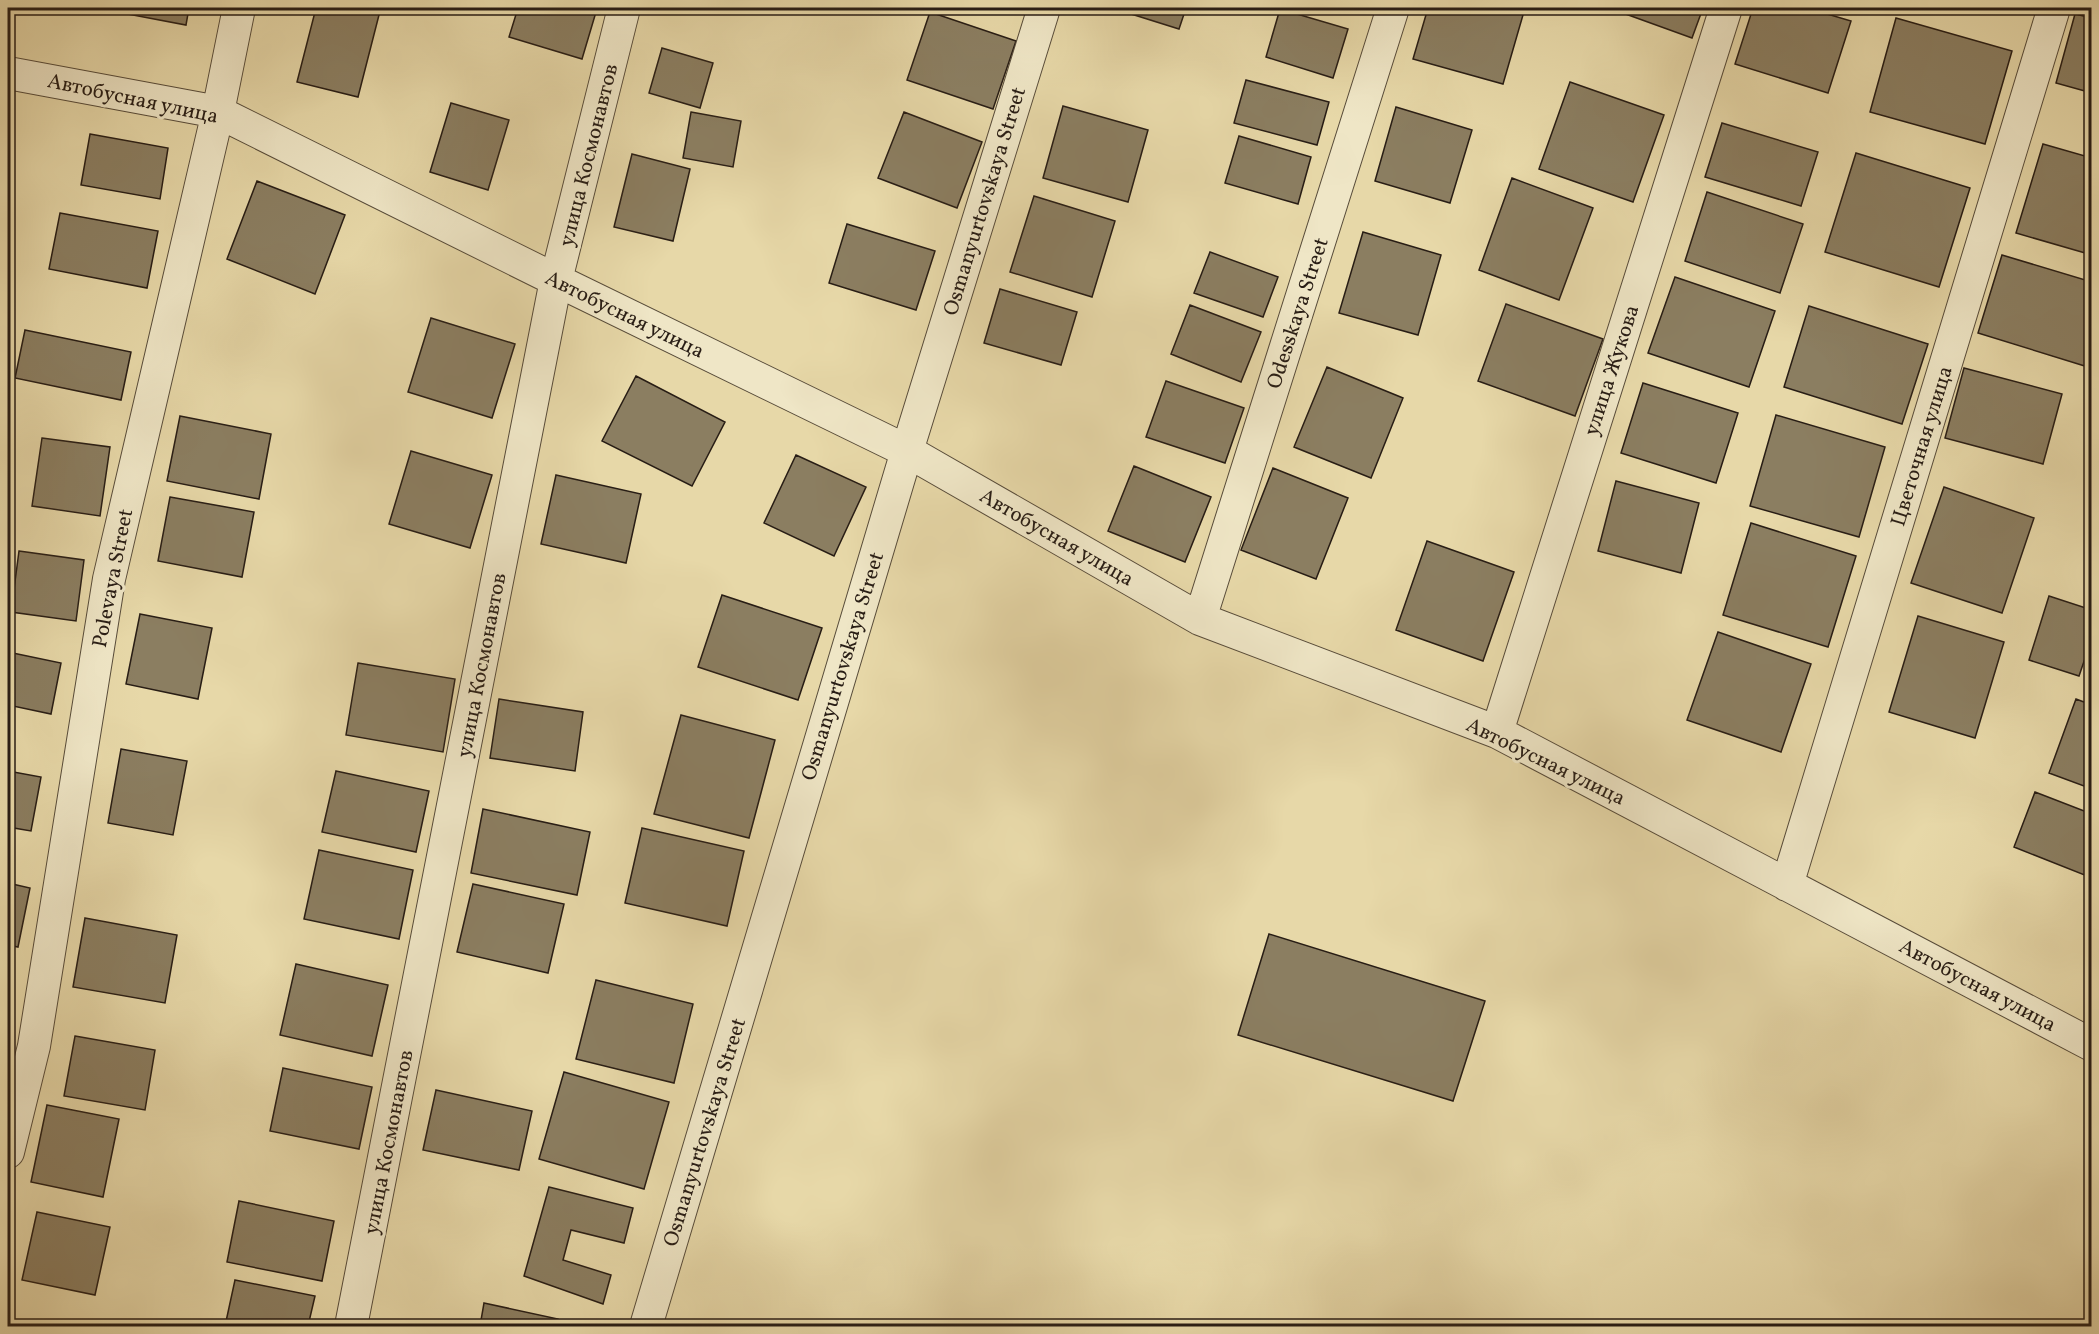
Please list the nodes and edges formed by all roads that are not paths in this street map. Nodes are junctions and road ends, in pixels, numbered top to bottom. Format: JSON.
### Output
{"nodes":[{"id":1,"x":239,"y":8,"type":"edge"},
{"id":2,"x":624,"y":8,"type":"edge"},
{"id":3,"x":1044,"y":8,"type":"edge"},
{"id":4,"x":1393,"y":8,"type":"edge"},
{"id":5,"x":1726,"y":8,"type":"edge"},
{"id":6,"x":2054,"y":8,"type":"edge"},
{"id":7,"x":8,"y":72,"type":"edge"},
{"id":8,"x":218,"y":112,"type":"junction"},
{"id":9,"x":556,"y":280,"type":"junction"},
{"id":10,"x":907,"y":451,"type":"junction"},
{"id":11,"x":1200,"y":619,"type":"junction"},
{"id":12,"x":1497,"y":732,"type":"junction"},
{"id":13,"x":1787,"y":885,"type":"junction"},
{"id":14,"x":21,"y":1043,"type":"edge"},
{"id":15,"x":2091,"y":1045,"type":"edge"},
{"id":16,"x":8,"y":1152,"type":"edge"},
{"id":17,"x":351,"y":1326,"type":"edge"},
{"id":18,"x":646,"y":1326,"type":"edge"}],
"edges":[{"from":1,"to":8,"type":"street","name":"Polevaya Street"},
{"from":2,"to":9,"type":"street","name":"улица Космонавтов"},
{"from":3,"to":10,"type":"street","name":"Osmanyurtovskaya Street"},
{"from":4,"to":11,"type":"street","name":"Odesskaya Street"},
{"from":5,"to":12,"type":"street","name":"улица Жукова"},
{"from":6,"to":13,"type":"street","name":"Цветочная улица"},
{"from":7,"to":8,"type":"street","name":"Автобусная улица"},
{"from":8,"to":9,"type":"street","name":"Автобусная улица"},
{"from":8,"to":14,"type":"street","name":"Polevaya Street"},
{"from":9,"to":10,"type":"street","name":"Автобусная улица"},
{"from":9,"to":17,"type":"street","name":"улица Космонавтов"},
{"from":10,"to":11,"type":"street","name":"Автобусная улица"},
{"from":10,"to":18,"type":"street","name":"Osmanyurtovskaya Street"},
{"from":11,"to":12,"type":"street","name":"Автобусная улица"},
{"from":12,"to":13,"type":"street","name":"Автобусная улица"},
{"from":13,"to":15,"type":"street","name":"Автобусная улица"},
{"from":14,"to":16,"type":"street","name":"Polevaya Street"}]}
